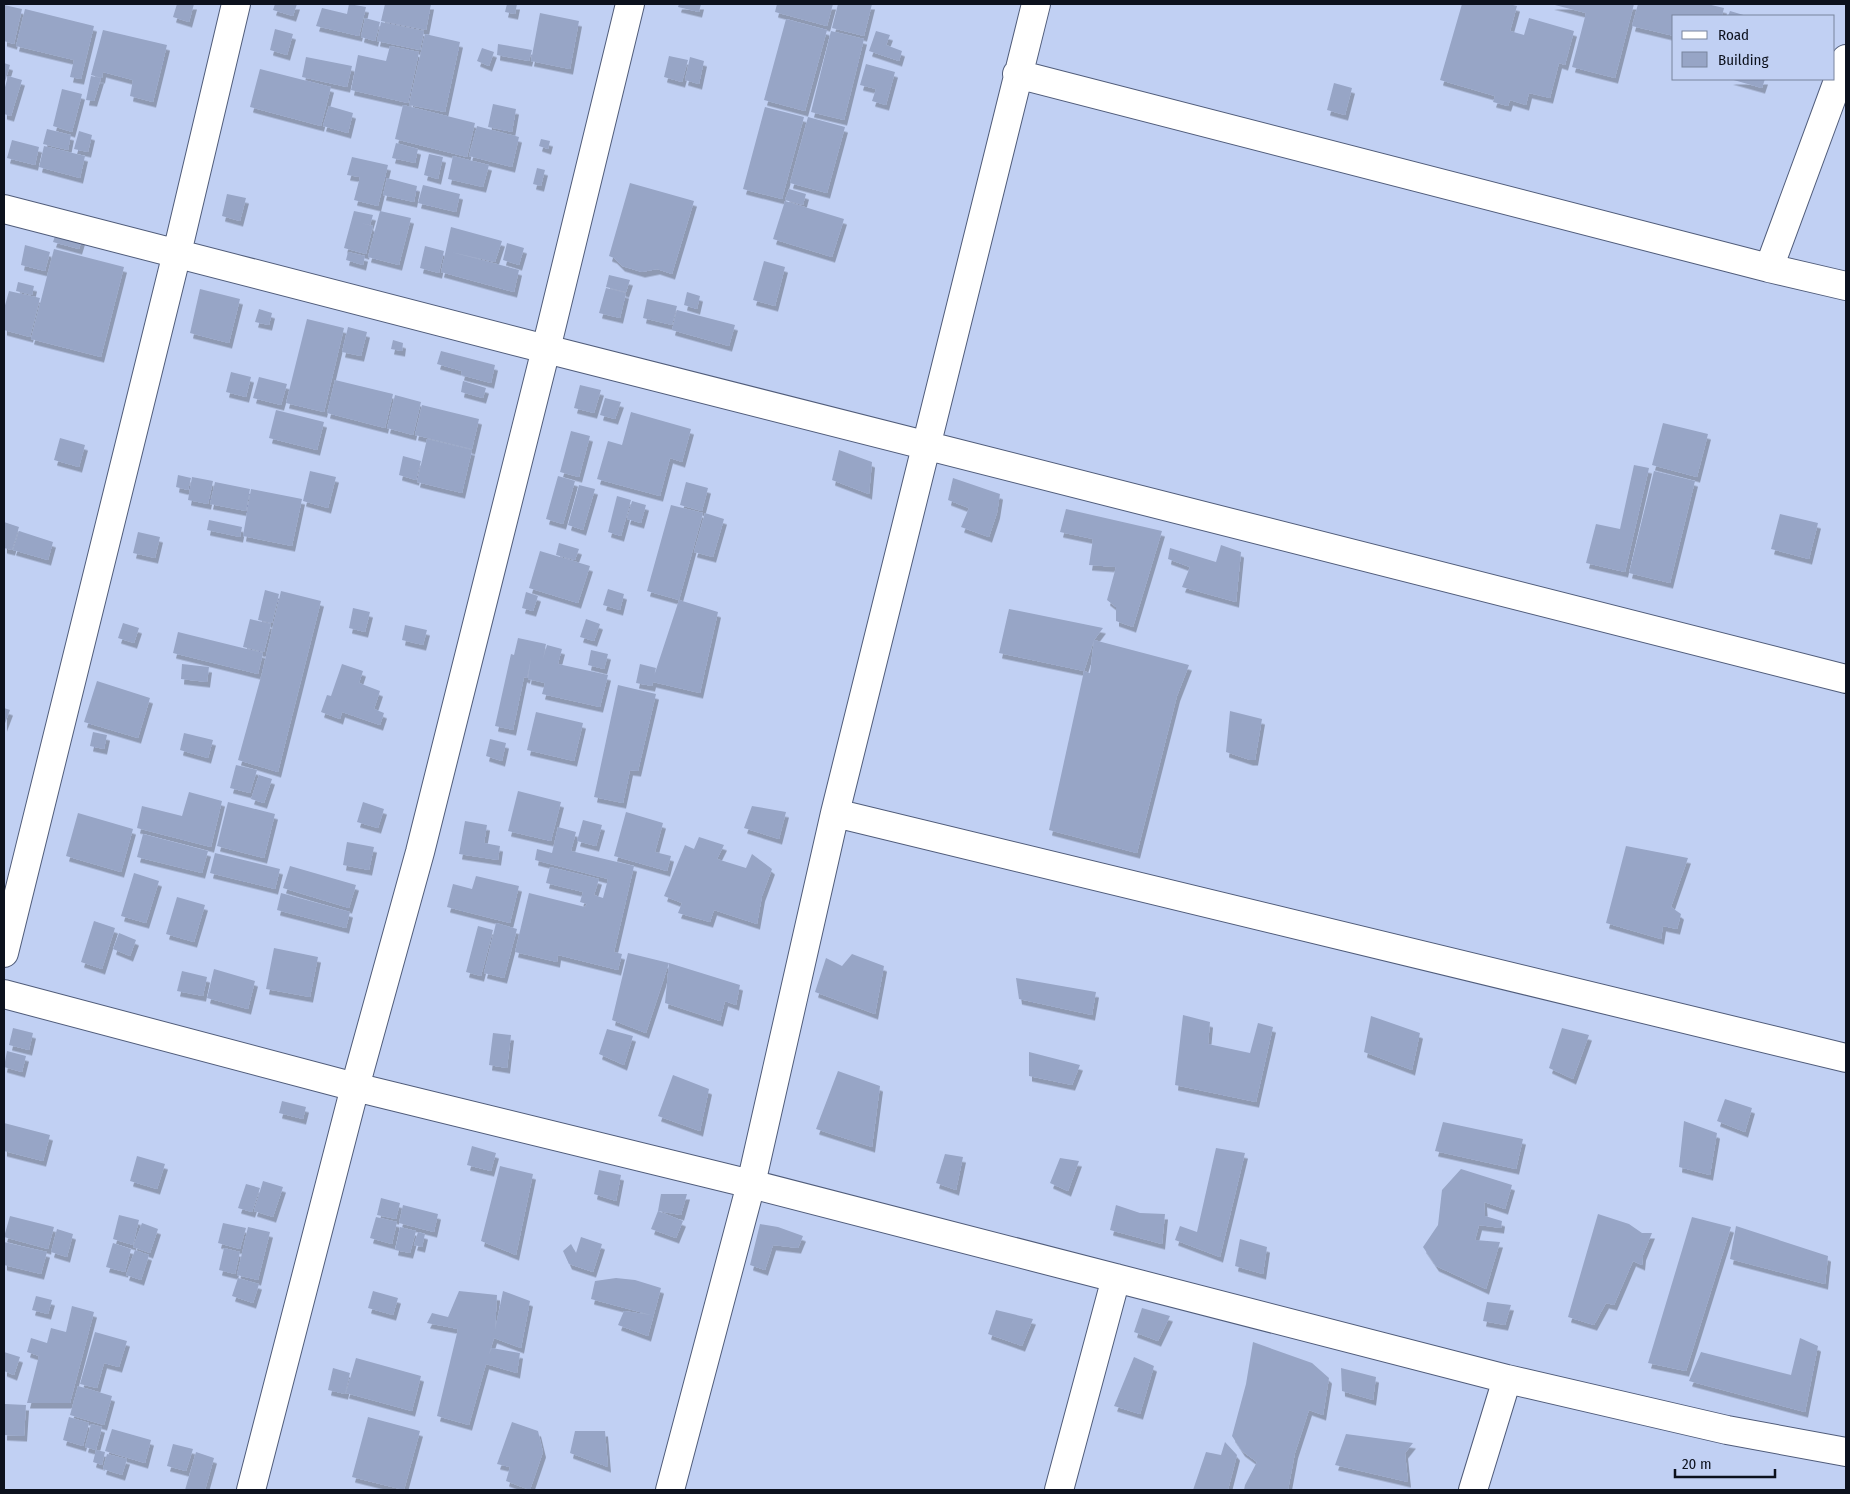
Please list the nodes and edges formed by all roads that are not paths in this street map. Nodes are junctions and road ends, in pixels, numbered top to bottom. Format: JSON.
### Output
{"nodes":[{"id":1,"x":236,"y":4,"type":"edge"},
{"id":2,"x":630,"y":4,"type":"edge"},
{"id":3,"x":1036,"y":4,"type":"edge"},
{"id":4,"x":1846,"y":59,"type":"edge"},
{"id":5,"x":1017,"y":74,"type":"junction"},
{"id":6,"x":4,"y":210,"type":"edge"},
{"id":7,"x":177,"y":253,"type":"junction"},
{"id":8,"x":1769,"y":268,"type":"junction"},
{"id":9,"x":1846,"y":286,"type":"edge"},
{"id":10,"x":546,"y":349,"type":"junction"},
{"id":11,"x":927,"y":445,"type":"junction"},
{"id":12,"x":1846,"y":679,"type":"edge"},
{"id":13,"x":835,"y":813,"type":"junction"},
{"id":14,"x":4,"y":953,"type":"edge"},
{"id":15,"x":4,"y":994,"type":"edge"},
{"id":16,"x":1846,"y":1058,"type":"edge"},
{"id":17,"x":355,"y":1086,"type":"junction"},
{"id":18,"x":751,"y":1184,"type":"junction"},
{"id":19,"x":1116,"y":1278,"type":"junction"},
{"id":20,"x":1507,"y":1379,"type":"junction"},
{"id":21,"x":1846,"y":1452,"type":"edge"},
{"id":22,"x":251,"y":1490,"type":"edge"},
{"id":23,"x":670,"y":1490,"type":"edge"},
{"id":24,"x":1059,"y":1490,"type":"edge"},
{"id":25,"x":1473,"y":1490,"type":"edge"}],
"edges":[{"from":1,"to":7,"type":"street"},
{"from":2,"to":10,"type":"street"},
{"from":3,"to":5,"type":"street"},
{"from":4,"to":8,"type":"street"},
{"from":5,"to":8,"type":"street"},
{"from":5,"to":11,"type":"street"},
{"from":6,"to":7,"type":"street"},
{"from":7,"to":10,"type":"street"},
{"from":7,"to":14,"type":"street"},
{"from":8,"to":9,"type":"street"},
{"from":10,"to":11,"type":"street"},
{"from":10,"to":17,"type":"street"},
{"from":11,"to":12,"type":"street"},
{"from":11,"to":13,"type":"street"},
{"from":13,"to":16,"type":"street"},
{"from":13,"to":18,"type":"street"},
{"from":15,"to":17,"type":"street"},
{"from":17,"to":18,"type":"street"},
{"from":17,"to":22,"type":"street"},
{"from":18,"to":19,"type":"street"},
{"from":18,"to":23,"type":"street"},
{"from":19,"to":20,"type":"street"},
{"from":19,"to":24,"type":"street"},
{"from":20,"to":21,"type":"street"},
{"from":20,"to":25,"type":"street"}]}
